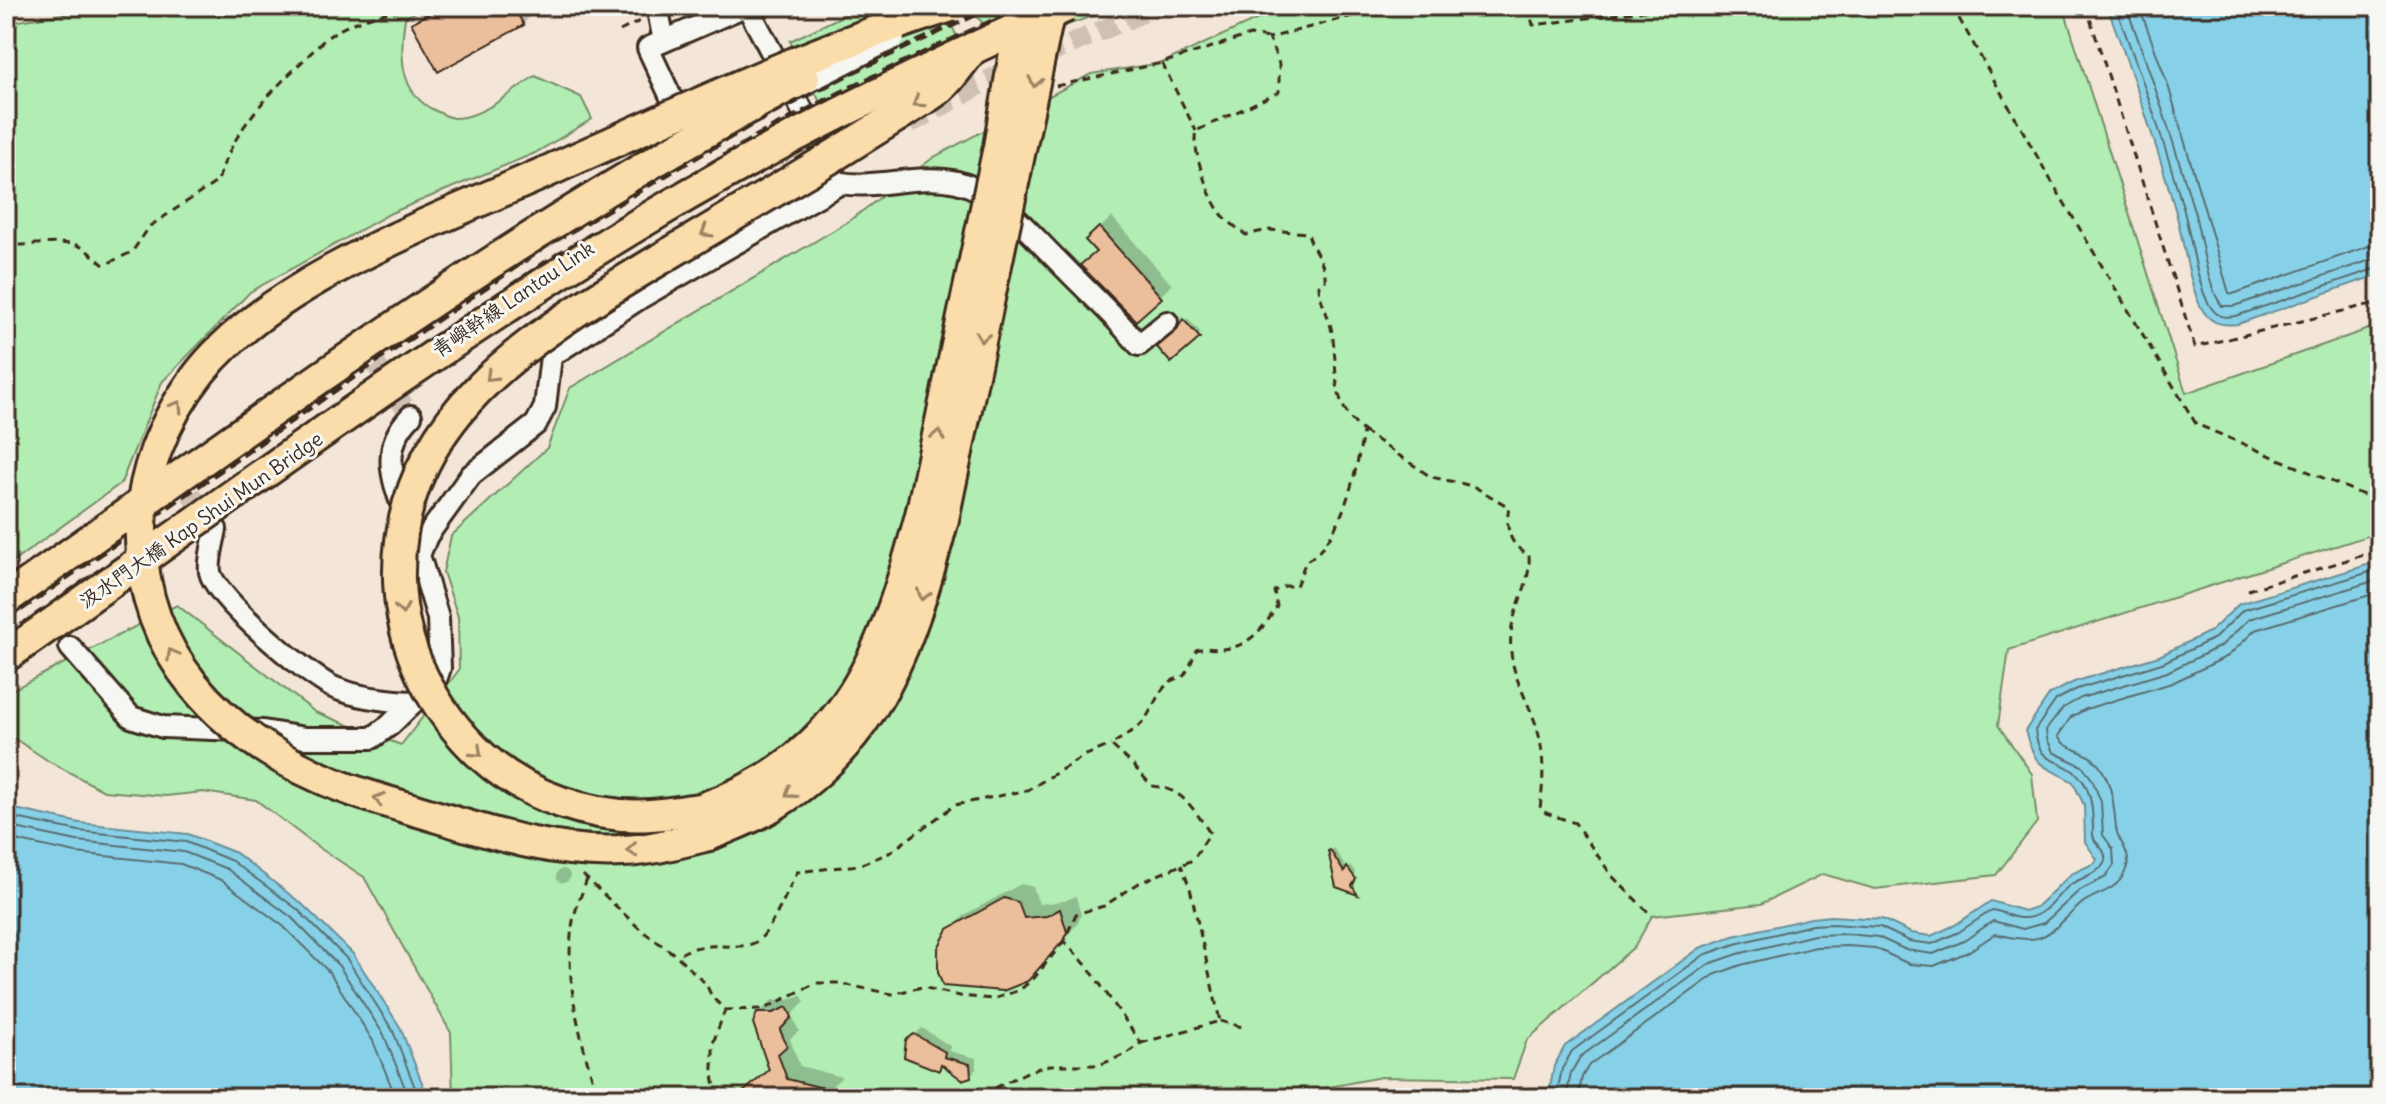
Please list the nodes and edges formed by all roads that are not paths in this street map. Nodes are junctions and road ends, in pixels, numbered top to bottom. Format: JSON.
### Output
{"nodes":[{"id":1,"x":657,"y":6,"type":"edge"},
{"id":2,"x":746,"y":6,"type":"edge"},
{"id":3,"x":951,"y":6,"type":"edge"},
{"id":4,"x":963,"y":6,"type":"edge"},
{"id":5,"x":1022,"y":6,"type":"edge"},
{"id":6,"x":1053,"y":6,"type":"edge"},
{"id":7,"x":1067,"y":6,"type":"edge"},
{"id":8,"x":656,"y":45,"type":"junction"},
{"id":9,"x":973,"y":48,"type":"junction"},
{"id":10,"x":687,"y":133,"type":"dead end"},
{"id":11,"x":841,"y":183,"type":"junction"},
{"id":12,"x":1167,"y":322,"type":"dead end"},
{"id":13,"x":397,"y":383,"type":"joint"},
{"id":14,"x":411,"y":416,"type":"dead end"},
{"id":15,"x":933,"y":515,"type":"junction"},
{"id":16,"x":216,"y":529,"type":"tunnel mouth"},
{"id":17,"x":419,"y":555,"type":"junction"},
{"id":18,"x":6,"y":602,"type":"edge"},
{"id":19,"x":70,"y":647,"type":"dead end"},
{"id":20,"x":6,"y":654,"type":"edge"},
{"id":21,"x":414,"y":702,"type":"junction"},
{"id":22,"x":705,"y":822,"type":"junction"}],
"edges":[{"from":1,"to":8,"type":"street"},
{"from":2,"to":8,"type":"street"},
{"from":2,"to":11,"type":"street"},
{"from":3,"to":18,"type":"highway","name":"青嶼幹線 Lantau Link","bridge":true},
{"from":22,"to":3,"type":"highway","one_way":true,"bridge":true},
{"from":4,"to":18,"type":"street","name":"青嶼幹線 Lantau Link","bridge":true},
{"from":15,"to":5,"type":"highway","one_way":true,"bridge":true},
{"from":6,"to":15,"type":"highway","one_way":true,"bridge":true},
{"from":6,"to":20,"type":"street","name":"青嶼幹線 Lantau Link","bridge":true},
{"from":7,"to":9,"type":"highway","name":"青嶼幹線 Lantau Link","bridge":true},
{"from":8,"to":10,"type":"street"},
{"from":9,"to":13,"type":"highway","name":"青嶼幹線 Lantau Link","bridge":true},
{"from":9,"to":22,"type":"highway","one_way":true,"bridge":true},
{"from":11,"to":12,"type":"street"},
{"from":11,"to":17,"type":"street"},
{"from":13,"to":20,"type":"highway","name":"汲水門大橋 Kap Shui Mun Bridge","bridge":true},
{"from":14,"to":17,"type":"street"},
{"from":15,"to":22,"type":"highway"},
{"from":16,"to":21,"type":"street"},
{"from":17,"to":21,"type":"street"},
{"from":19,"to":21,"type":"street"}]}
